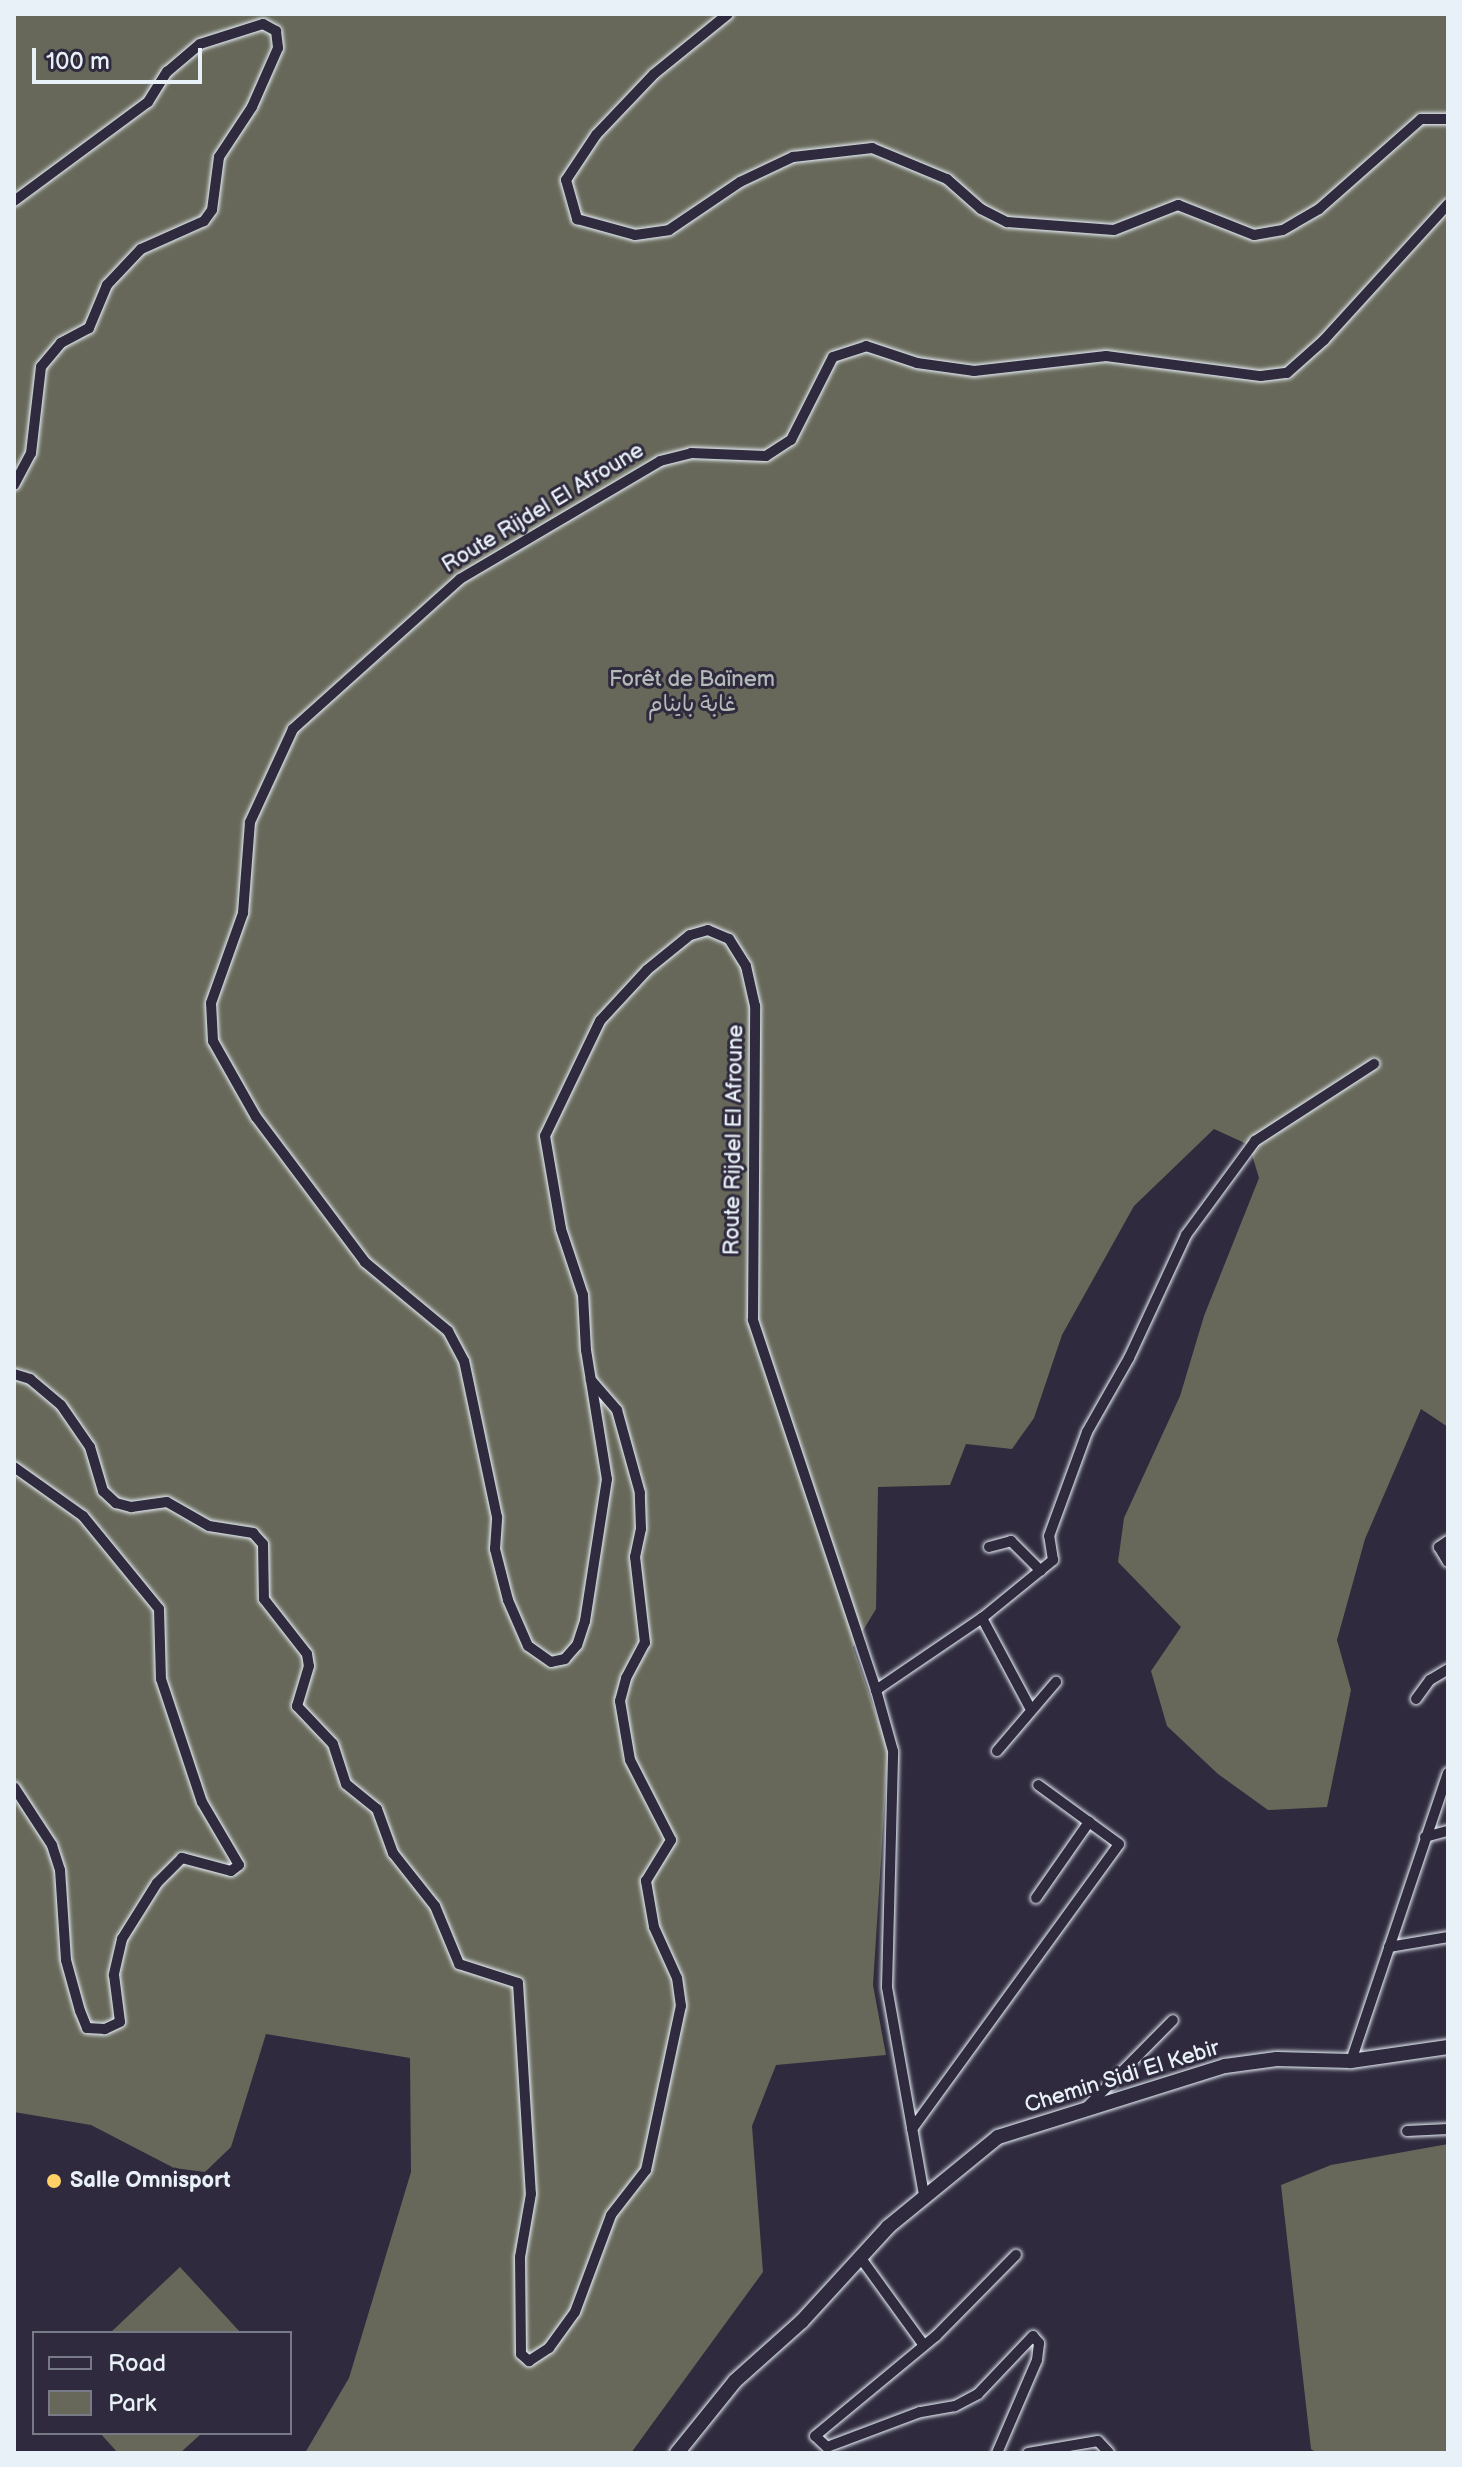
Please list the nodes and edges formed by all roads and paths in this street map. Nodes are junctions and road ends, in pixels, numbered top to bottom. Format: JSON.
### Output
{"nodes":[{"id":1,"x":728,"y":14,"type":"edge"},
{"id":2,"x":1448,"y":119,"type":"edge"},
{"id":3,"x":14,"y":201,"type":"edge"},
{"id":4,"x":1448,"y":204,"type":"edge"},
{"id":5,"x":14,"y":485,"type":"edge"},
{"id":6,"x":1374,"y":1064,"type":"dead end"},
{"id":7,"x":14,"y":1374,"type":"edge"},
{"id":8,"x":591,"y":1380,"type":"junction"},
{"id":9,"x":14,"y":1467,"type":"edge"},
{"id":10,"x":1448,"y":1541,"type":"edge"},
{"id":11,"x":989,"y":1547,"type":"dead end"},
{"id":12,"x":1448,"y":1562,"type":"edge"},
{"id":13,"x":1041,"y":1571,"type":"junction"},
{"id":14,"x":982,"y":1618,"type":"junction"},
{"id":15,"x":1448,"y":1669,"type":"edge"},
{"id":16,"x":1056,"y":1682,"type":"dead end"},
{"id":17,"x":876,"y":1690,"type":"junction"},
{"id":18,"x":1416,"y":1699,"type":"dead end"},
{"id":19,"x":1030,"y":1708,"type":"junction"},
{"id":20,"x":997,"y":1751,"type":"dead end"},
{"id":21,"x":1448,"y":1773,"type":"edge"},
{"id":22,"x":1038,"y":1785,"type":"dead end"},
{"id":23,"x":14,"y":1787,"type":"edge"},
{"id":24,"x":1089,"y":1822,"type":"junction"},
{"id":25,"x":1448,"y":1831,"type":"edge"},
{"id":26,"x":1425,"y":1837,"type":"junction"},
{"id":27,"x":1036,"y":1898,"type":"dead end"},
{"id":28,"x":1448,"y":1937,"type":"edge"},
{"id":29,"x":1389,"y":1947,"type":"junction"},
{"id":30,"x":1173,"y":2020,"type":"dead end"},
{"id":31,"x":1448,"y":2047,"type":"edge"},
{"id":32,"x":1351,"y":2061,"type":"junction"},
{"id":33,"x":1081,"y":2114,"type":"junction"},
{"id":34,"x":912,"y":2129,"type":"junction"},
{"id":35,"x":1448,"y":2129,"type":"edge"},
{"id":36,"x":1407,"y":2131,"type":"dead end"},
{"id":37,"x":924,"y":2195,"type":"junction"},
{"id":38,"x":1016,"y":2255,"type":"dead end"},
{"id":39,"x":860,"y":2257,"type":"junction"},
{"id":40,"x":923,"y":2344,"type":"junction"},
{"id":41,"x":677,"y":2453,"type":"edge"},
{"id":42,"x":997,"y":2453,"type":"edge"},
{"id":43,"x":1028,"y":2453,"type":"edge"},
{"id":44,"x":1109,"y":2453,"type":"edge"}],
"edges":[{"from":1,"to":2,"type":"street"},
{"from":3,"to":5,"type":"street"},
{"from":4,"to":8,"type":"street","name":"Route Rijdel El Afroune"},
{"from":6,"to":13,"type":"street"},
{"from":7,"to":8,"type":"street"},
{"from":8,"to":17,"type":"street","name":"Route Rijdel El Afroune"},
{"from":9,"to":23,"type":"street"},
{"from":10,"to":12,"type":"street"},
{"from":11,"to":13,"type":"street"},
{"from":13,"to":14,"type":"street"},
{"from":14,"to":17,"type":"street"},
{"from":14,"to":19,"type":"street"},
{"from":15,"to":18,"type":"street"},
{"from":16,"to":19,"type":"street"},
{"from":17,"to":34,"type":"street"},
{"from":19,"to":20,"type":"street"},
{"from":21,"to":26,"type":"street"},
{"from":22,"to":24,"type":"street"},
{"from":24,"to":27,"type":"street"},
{"from":24,"to":34,"type":"street"},
{"from":25,"to":26,"type":"street"},
{"from":26,"to":29,"type":"street"},
{"from":28,"to":29,"type":"street"},
{"from":29,"to":32,"type":"street"},
{"from":30,"to":33,"type":"street"},
{"from":31,"to":32,"type":"street","name":"Chemin Sidi El Kebir"},
{"from":32,"to":33,"type":"street","name":"Chemin Sidi El Kebir"},
{"from":33,"to":37,"type":"street","name":"Chemin Sidi El Kebir"},
{"from":34,"to":37,"type":"street"},
{"from":35,"to":36,"type":"street"},
{"from":37,"to":39,"type":"street","name":"Chemin Sidi El Kebir"},
{"from":38,"to":40,"type":"street"},
{"from":39,"to":40,"type":"street"},
{"from":39,"to":41,"type":"street","name":"Chemin Sidi El Kebir"},
{"from":40,"to":42,"type":"street"},
{"from":43,"to":44,"type":"street"}]}
